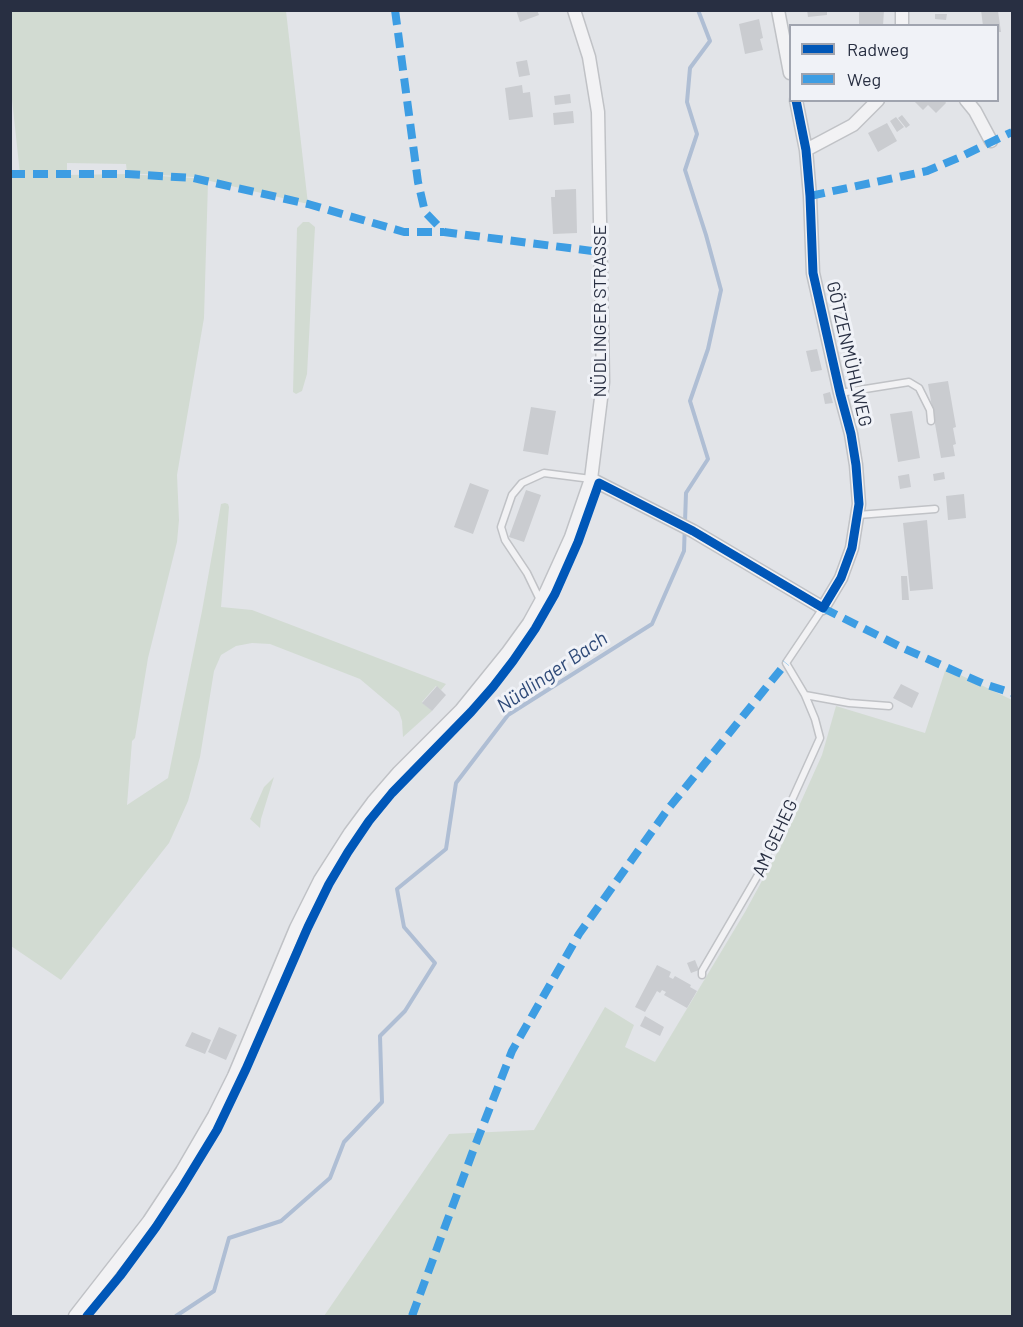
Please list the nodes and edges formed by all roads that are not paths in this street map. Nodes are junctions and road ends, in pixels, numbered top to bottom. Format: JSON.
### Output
{"nodes":[{"id":1,"x":573,"y":10,"type":"edge"},
{"id":2,"x":778,"y":10,"type":"edge"},
{"id":3,"x":789,"y":68,"type":"edge"},
{"id":4,"x":796,"y":102,"type":"edge"},
{"id":5,"x":876,"y":102,"type":"edge"},
{"id":6,"x":968,"y":102,"type":"edge"},
{"id":7,"x":991,"y":141,"type":"dead end"},
{"id":8,"x":806,"y":150,"type":"junction"},
{"id":9,"x":840,"y":393,"type":"junction"},
{"id":10,"x":932,"y":421,"type":"dead end"},
{"id":11,"x":591,"y":479,"type":"junction"},
{"id":12,"x":935,"y":509,"type":"dead end"},
{"id":13,"x":857,"y":515,"type":"junction"},
{"id":14,"x":541,"y":602,"type":"junction"},
{"id":15,"x":823,"y":608,"type":"junction"},
{"id":16,"x":805,"y":695,"type":"junction"},
{"id":17,"x":889,"y":706,"type":"dead end"},
{"id":18,"x":702,"y":975,"type":"dead end"},
{"id":19,"x":75,"y":1317,"type":"edge"}],
"edges":[{"from":1,"to":11,"type":"street","name":"NÜDLINGER STRASSE"},
{"from":2,"to":3,"type":"street"},
{"from":4,"to":8,"type":"street","name":"GÖTZENMÜHLWEG"},
{"from":5,"to":8,"type":"street"},
{"from":6,"to":7,"type":"street"},
{"from":8,"to":9,"type":"street","name":"GÖTZENMÜHLWEG"},
{"from":9,"to":10,"type":"lane"},
{"from":9,"to":13,"type":"street","name":"GÖTZENMÜHLWEG"},
{"from":11,"to":14,"type":"street","name":"NÜDLINGER STRASSE"},
{"from":11,"to":14,"type":"lane"},
{"from":11,"to":15,"type":"street"},
{"from":12,"to":13,"type":"lane"},
{"from":13,"to":15,"type":"street","name":"GÖTZENMÜHLWEG"},
{"from":14,"to":19,"type":"street","name":"NÜDLINGER STRASSE"},
{"from":15,"to":16,"type":"lane","name":"AM GEHEG"},
{"from":16,"to":17,"type":"lane"},
{"from":16,"to":18,"type":"lane","name":"AM GEHEG"}]}
